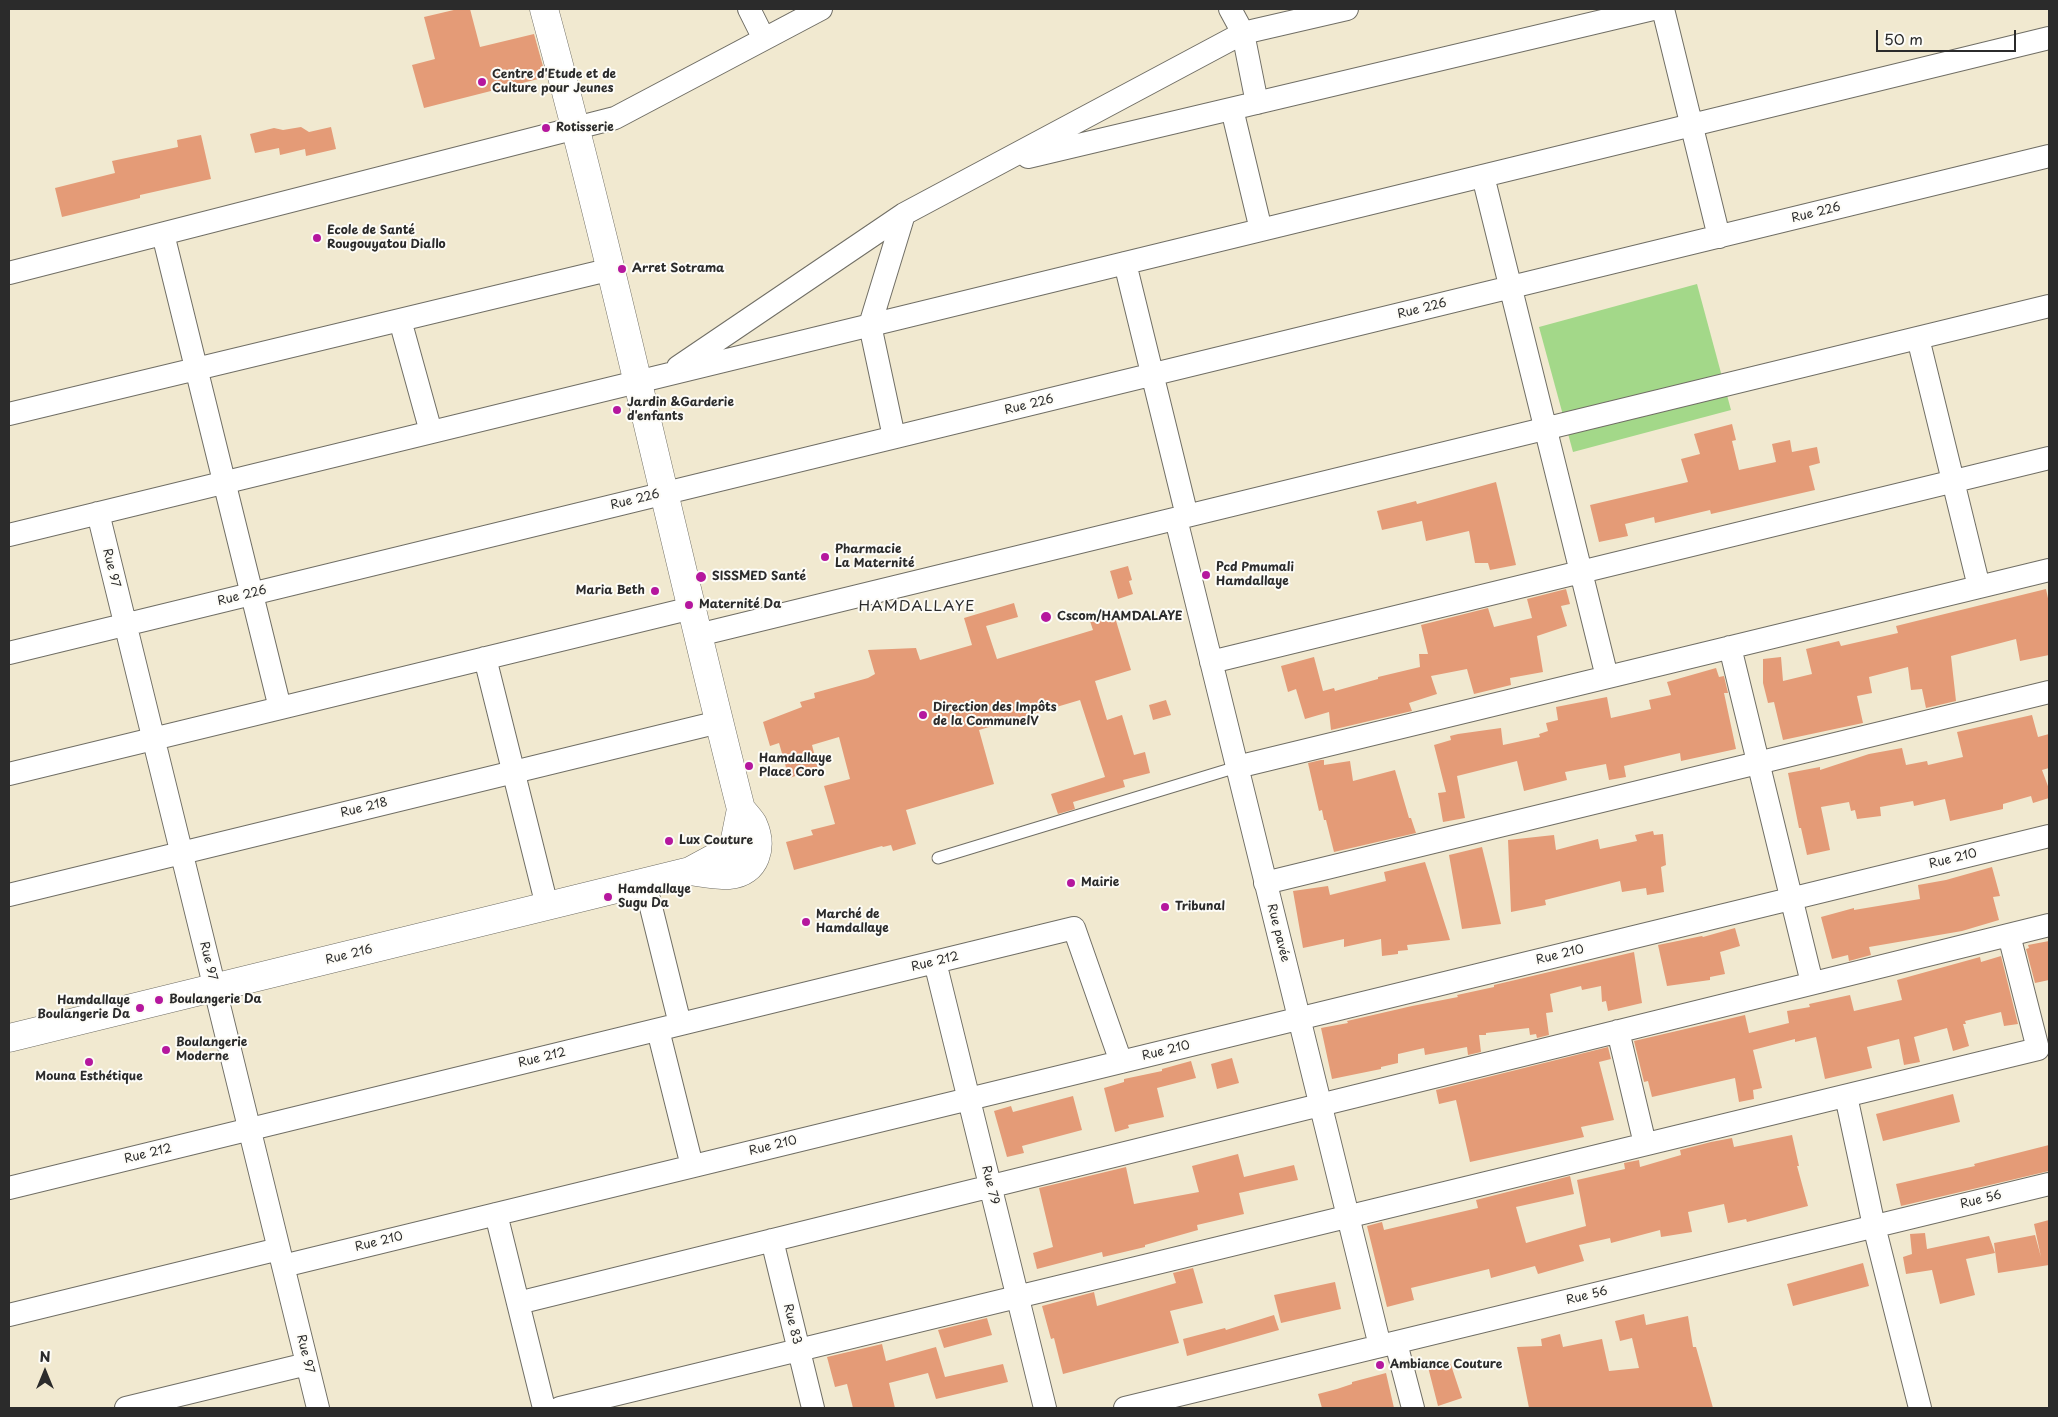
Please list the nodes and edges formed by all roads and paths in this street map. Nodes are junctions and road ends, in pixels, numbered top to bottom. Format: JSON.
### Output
{"nodes":[{"id":1,"x":544,"y":9,"type":"edge"},
{"id":2,"x":749,"y":9,"type":"edge"},
{"id":3,"x":821,"y":9,"type":"edge"},
{"id":4,"x":1230,"y":9,"type":"edge"},
{"id":5,"x":1347,"y":9,"type":"edge"},
{"id":6,"x":1653,"y":9,"type":"edge"},
{"id":7,"x":1663,"y":9,"type":"edge"},
{"id":8,"x":1242,"y":33,"type":"junction"},
{"id":9,"x":2049,"y":38,"type":"edge"},
{"id":10,"x":764,"y":39,"type":"junction"},
{"id":11,"x":1257,"y":103,"type":"junction"},
{"id":12,"x":1232,"y":109,"type":"junction"},
{"id":13,"x":1692,"y":126,"type":"junction"},
{"id":14,"x":576,"y":128,"type":"junction"},
{"id":15,"x":2049,"y":156,"type":"edge"},
{"id":16,"x":998,"y":164,"type":"junction"},
{"id":17,"x":1483,"y":176,"type":"junction"},
{"id":18,"x":904,"y":214,"type":"junction"},
{"id":19,"x":1261,"y":230,"type":"junction"},
{"id":20,"x":163,"y":234,"type":"junction"},
{"id":21,"x":1719,"y":237,"type":"junction"},
{"id":22,"x":1125,"y":263,"type":"junction"},
{"id":23,"x":612,"y":269,"type":"junction"},
{"id":24,"x":9,"y":273,"type":"edge"},
{"id":25,"x":1511,"y":287,"type":"junction"},
{"id":26,"x":2049,"y":306,"type":"edge"},
{"id":27,"x":400,"y":320,"type":"junction"},
{"id":28,"x":870,"y":326,"type":"junction"},
{"id":29,"x":1918,"y":338,"type":"junction"},
{"id":30,"x":197,"y":369,"type":"junction"},
{"id":31,"x":1152,"y":374,"type":"junction"},
{"id":32,"x":666,"y":375,"type":"junction"},
{"id":33,"x":638,"y":382,"type":"junction"},
{"id":34,"x":9,"y":414,"type":"edge"},
{"id":35,"x":1546,"y":429,"type":"junction"},
{"id":36,"x":431,"y":432,"type":"junction"},
{"id":37,"x":894,"y":438,"type":"junction"},
{"id":38,"x":2049,"y":458,"type":"edge"},
{"id":39,"x":1954,"y":481,"type":"junction"},
{"id":40,"x":225,"y":482,"type":"junction"},
{"id":41,"x":665,"y":493,"type":"junction"},
{"id":42,"x":98,"y":513,"type":"junction"},
{"id":43,"x":1182,"y":518,"type":"junction"},
{"id":44,"x":9,"y":535,"type":"edge"},
{"id":45,"x":2049,"y":570,"type":"edge"},
{"id":46,"x":1581,"y":572,"type":"junction"},
{"id":47,"x":1979,"y":587,"type":"junction"},
{"id":48,"x":252,"y":594,"type":"junction"},
{"id":49,"x":692,"y":608,"type":"junction"},
{"id":50,"x":125,"y":624,"type":"junction"},
{"id":51,"x":698,"y":635,"type":"junction"},
{"id":52,"x":1730,"y":647,"type":"junction"},
{"id":53,"x":9,"y":653,"type":"edge"},
{"id":54,"x":485,"y":658,"type":"junction"},
{"id":55,"x":1211,"y":662,"type":"junction"},
{"id":56,"x":1607,"y":677,"type":"junction"},
{"id":57,"x":2049,"y":692,"type":"edge"},
{"id":58,"x":280,"y":708,"type":"junction"},
{"id":59,"x":719,"y":722,"type":"junction"},
{"id":60,"x":153,"y":739,"type":"junction"},
{"id":61,"x":1758,"y":763,"type":"junction"},
{"id":62,"x":1237,"y":767,"type":"junction"},
{"id":63,"x":513,"y":772,"type":"junction"},
{"id":64,"x":9,"y":774,"type":"edge"},
{"id":65,"x":2049,"y":836,"type":"edge"},
{"id":66,"x":181,"y":853,"type":"junction"},
{"id":67,"x":938,"y":858,"type":"dead end"},
{"id":68,"x":645,"y":883,"type":"junction"},
{"id":69,"x":1265,"y":883,"type":"junction"},
{"id":70,"x":9,"y":895,"type":"edge"},
{"id":71,"x":1792,"y":899,"type":"junction"},
{"id":72,"x":547,"y":906,"type":"junction"},
{"id":73,"x":2049,"y":925,"type":"edge"},
{"id":74,"x":2009,"y":935,"type":"junction"},
{"id":75,"x":935,"y":962,"type":"junction"},
{"id":76,"x":1812,"y":984,"type":"junction"},
{"id":77,"x":214,"y":988,"type":"junction"},
{"id":78,"x":1299,"y":1018,"type":"junction"},
{"id":79,"x":680,"y":1024,"type":"junction"},
{"id":80,"x":658,"y":1030,"type":"junction"},
{"id":81,"x":1618,"y":1032,"type":"junction"},
{"id":82,"x":9,"y":1038,"type":"edge"},
{"id":83,"x":1121,"y":1062,"type":"junction"},
{"id":84,"x":1846,"y":1096,"type":"junction"},
{"id":85,"x":968,"y":1099,"type":"junction"},
{"id":86,"x":1320,"y":1105,"type":"junction"},
{"id":87,"x":249,"y":1129,"type":"junction"},
{"id":88,"x":1645,"y":1144,"type":"junction"},
{"id":89,"x":692,"y":1166,"type":"junction"},
{"id":90,"x":2049,"y":1184,"type":"edge"},
{"id":91,"x":990,"y":1186,"type":"junction"},
{"id":92,"x":9,"y":1188,"type":"edge"},
{"id":93,"x":496,"y":1214,"type":"junction"},
{"id":94,"x":1348,"y":1217,"type":"junction"},
{"id":95,"x":1874,"y":1226,"type":"junction"},
{"id":96,"x":772,"y":1240,"type":"junction"},
{"id":97,"x":281,"y":1257,"type":"junction"},
{"id":98,"x":1017,"y":1297,"type":"junction"},
{"id":99,"x":518,"y":1303,"type":"junction"},
{"id":100,"x":9,"y":1314,"type":"edge"},
{"id":101,"x":1388,"y":1344,"type":"junction"},
{"id":102,"x":799,"y":1350,"type":"junction"},
{"id":103,"x":307,"y":1364,"type":"junction"},
{"id":104,"x":126,"y":1408,"type":"edge"},
{"id":105,"x":318,"y":1408,"type":"edge"},
{"id":106,"x":544,"y":1408,"type":"edge"},
{"id":107,"x":560,"y":1408,"type":"edge"},
{"id":108,"x":813,"y":1408,"type":"edge"},
{"id":109,"x":1045,"y":1408,"type":"edge"},
{"id":110,"x":1125,"y":1408,"type":"edge"},
{"id":111,"x":1412,"y":1408,"type":"edge"},
{"id":112,"x":1920,"y":1408,"type":"edge"}],
"edges":[{"from":1,"to":14,"type":"street"},
{"from":2,"to":10,"type":"street"},
{"from":3,"to":10,"type":"street"},
{"from":4,"to":8,"type":"street"},
{"from":5,"to":8,"type":"street"},
{"from":6,"to":11,"type":"street"},
{"from":7,"to":13,"type":"street"},
{"from":8,"to":11,"type":"street"},
{"from":8,"to":16,"type":"street"},
{"from":9,"to":13,"type":"street"},
{"from":10,"to":14,"type":"street"},
{"from":11,"to":12,"type":"street"},
{"from":12,"to":16,"type":"street"},
{"from":12,"to":19,"type":"street"},
{"from":13,"to":17,"type":"street"},
{"from":13,"to":21,"type":"street"},
{"from":14,"to":20,"type":"street"},
{"from":14,"to":23,"type":"street"},
{"from":15,"to":21,"type":"street","name":"Rue 226"},
{"from":16,"to":18,"type":"street"},
{"from":17,"to":19,"type":"street"},
{"from":17,"to":25,"type":"street"},
{"from":18,"to":28,"type":"street"},
{"from":18,"to":32,"type":"street"},
{"from":19,"to":22,"type":"street"},
{"from":20,"to":24,"type":"street"},
{"from":20,"to":30,"type":"street"},
{"from":21,"to":25,"type":"street","name":"Rue 226"},
{"from":22,"to":28,"type":"street"},
{"from":22,"to":31,"type":"street","name":"Rue pavée"},
{"from":23,"to":27,"type":"street"},
{"from":23,"to":33,"type":"street"},
{"from":25,"to":31,"type":"street","name":"Rue 226"},
{"from":25,"to":35,"type":"street"},
{"from":26,"to":29,"type":"street"},
{"from":27,"to":30,"type":"street"},
{"from":27,"to":36,"type":"street"},
{"from":28,"to":32,"type":"street"},
{"from":28,"to":37,"type":"street"},
{"from":29,"to":35,"type":"street"},
{"from":29,"to":39,"type":"street"},
{"from":30,"to":34,"type":"street"},
{"from":30,"to":40,"type":"street"},
{"from":31,"to":37,"type":"street","name":"Rue 226"},
{"from":31,"to":43,"type":"street","name":"Rue pavée"},
{"from":32,"to":33,"type":"street"},
{"from":33,"to":36,"type":"street"},
{"from":33,"to":41,"type":"street"},
{"from":35,"to":43,"type":"street"},
{"from":35,"to":46,"type":"street"},
{"from":36,"to":40,"type":"street"},
{"from":37,"to":41,"type":"street","name":"Rue 226"},
{"from":38,"to":39,"type":"street"},
{"from":39,"to":46,"type":"street"},
{"from":39,"to":47,"type":"street"},
{"from":40,"to":42,"type":"street"},
{"from":40,"to":48,"type":"street"},
{"from":41,"to":48,"type":"street","name":"Rue 226"},
{"from":41,"to":49,"type":"street"},
{"from":42,"to":44,"type":"street"},
{"from":42,"to":50,"type":"street","name":"Rue 97"},
{"from":43,"to":51,"type":"street"},
{"from":43,"to":55,"type":"street","name":"Rue pavée"},
{"from":45,"to":47,"type":"street"},
{"from":46,"to":55,"type":"street"},
{"from":46,"to":56,"type":"street"},
{"from":47,"to":52,"type":"street"},
{"from":48,"to":50,"type":"street","name":"Rue 226"},
{"from":48,"to":58,"type":"street"},
{"from":49,"to":51,"type":"street"},
{"from":49,"to":54,"type":"street"},
{"from":50,"to":53,"type":"street","name":"Rue 226"},
{"from":50,"to":60,"type":"street","name":"Rue 97"},
{"from":51,"to":59,"type":"street"},
{"from":52,"to":56,"type":"street"},
{"from":52,"to":61,"type":"street"},
{"from":54,"to":58,"type":"street"},
{"from":54,"to":63,"type":"street"},
{"from":55,"to":62,"type":"street","name":"Rue pavée"},
{"from":56,"to":62,"type":"street"},
{"from":57,"to":61,"type":"street"},
{"from":58,"to":60,"type":"street"},
{"from":59,"to":63,"type":"street","name":"Rue 218"},
{"from":59,"to":68,"type":"street","name":"Rue 216"},
{"from":60,"to":64,"type":"street"},
{"from":60,"to":66,"type":"street","name":"Rue 97"},
{"from":61,"to":69,"type":"street"},
{"from":61,"to":71,"type":"street"},
{"from":62,"to":67,"type":"lane"},
{"from":62,"to":69,"type":"street","name":"Rue pavée"},
{"from":63,"to":66,"type":"street","name":"Rue 218"},
{"from":63,"to":72,"type":"street"},
{"from":65,"to":71,"type":"street","name":"Rue 210"},
{"from":66,"to":70,"type":"street","name":"Rue 218"},
{"from":66,"to":77,"type":"street","name":"Rue 97"},
{"from":68,"to":72,"type":"street","name":"Rue 216"},
{"from":68,"to":79,"type":"street"},
{"from":69,"to":78,"type":"street","name":"Rue pavée"},
{"from":71,"to":76,"type":"street"},
{"from":71,"to":78,"type":"street","name":"Rue 210"},
{"from":72,"to":77,"type":"street","name":"Rue 216"},
{"from":73,"to":74,"type":"street"},
{"from":74,"to":76,"type":"street"},
{"from":74,"to":84,"type":"street"},
{"from":75,"to":79,"type":"street","name":"Rue 212"},
{"from":75,"to":83,"type":"street","name":"Rue 212"},
{"from":75,"to":85,"type":"street","name":"Rue 79"},
{"from":76,"to":81,"type":"street"},
{"from":77,"to":82,"type":"street","name":"Rue 216"},
{"from":77,"to":87,"type":"street","name":"Rue 97"},
{"from":78,"to":83,"type":"street","name":"Rue 210"},
{"from":78,"to":86,"type":"street","name":"Rue pavée"},
{"from":79,"to":80,"type":"street","name":"Rue 212"},
{"from":80,"to":87,"type":"street","name":"Rue 212"},
{"from":80,"to":89,"type":"street"},
{"from":81,"to":86,"type":"street"},
{"from":81,"to":88,"type":"street"},
{"from":83,"to":85,"type":"street","name":"Rue 210"},
{"from":84,"to":88,"type":"street"},
{"from":84,"to":95,"type":"street"},
{"from":85,"to":89,"type":"street","name":"Rue 210"},
{"from":85,"to":91,"type":"street","name":"Rue 79"},
{"from":86,"to":91,"type":"street"},
{"from":86,"to":94,"type":"street","name":"Rue pavée"},
{"from":87,"to":92,"type":"street","name":"Rue 212"},
{"from":87,"to":97,"type":"street","name":"Rue 97"},
{"from":88,"to":94,"type":"street"},
{"from":89,"to":93,"type":"street","name":"Rue 210"},
{"from":90,"to":95,"type":"street","name":"Rue 56"},
{"from":91,"to":96,"type":"street"},
{"from":91,"to":98,"type":"street","name":"Rue 79"},
{"from":93,"to":97,"type":"street","name":"Rue 210"},
{"from":93,"to":99,"type":"street"},
{"from":94,"to":98,"type":"street"},
{"from":94,"to":101,"type":"street","name":"Rue pavée"},
{"from":95,"to":101,"type":"street","name":"Rue 56"},
{"from":95,"to":112,"type":"street"},
{"from":96,"to":99,"type":"street"},
{"from":96,"to":102,"type":"street","name":"Rue 83"},
{"from":97,"to":100,"type":"street","name":"Rue 210"},
{"from":97,"to":103,"type":"street","name":"Rue 97"},
{"from":98,"to":102,"type":"street"},
{"from":98,"to":109,"type":"street","name":"Rue 79"},
{"from":99,"to":106,"type":"street"},
{"from":101,"to":110,"type":"street","name":"Rue 56"},
{"from":101,"to":111,"type":"street","name":"Rue pavée"},
{"from":102,"to":107,"type":"street"},
{"from":102,"to":108,"type":"street","name":"Rue 83"},
{"from":103,"to":104,"type":"street"},
{"from":103,"to":105,"type":"street","name":"Rue 97"}]}
